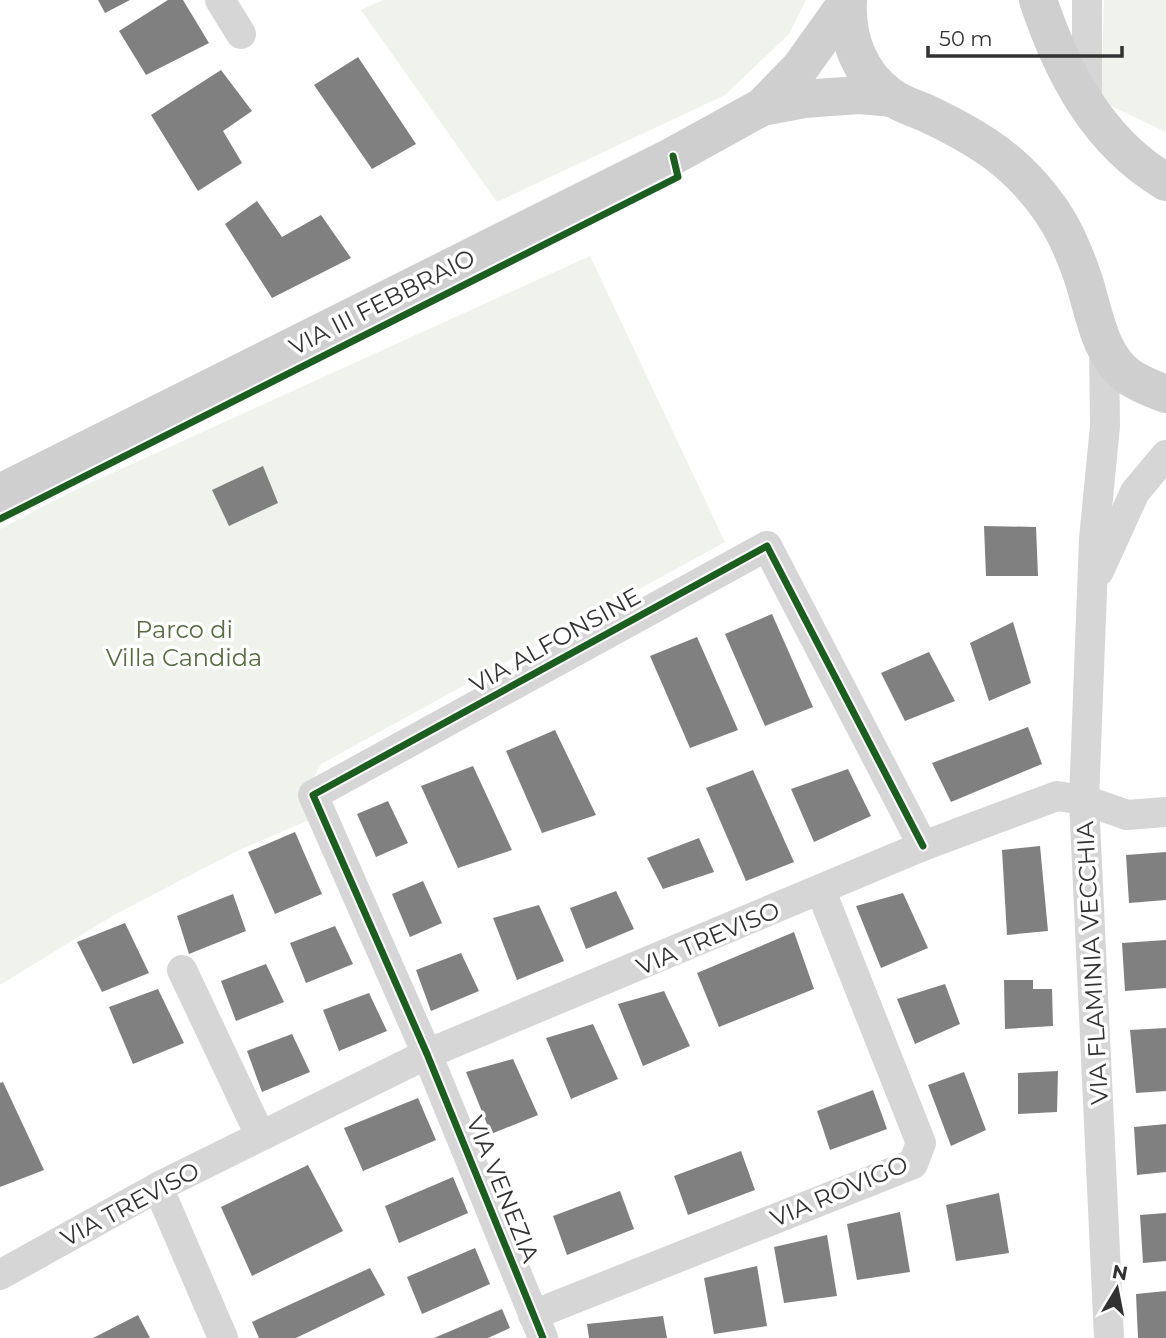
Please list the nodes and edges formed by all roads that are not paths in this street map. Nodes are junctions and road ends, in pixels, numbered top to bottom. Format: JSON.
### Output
{"nodes":[{"id":1,"x":220,"y":0,"type":"edge"},
{"id":2,"x":1038,"y":0,"type":"edge"},
{"id":3,"x":1087,"y":0,"type":"edge"},
{"id":4,"x":848,"y":1,"type":"edge"},
{"id":5,"x":241,"y":34,"type":"dead end"},
{"id":6,"x":892,"y":99,"type":"junction"},
{"id":7,"x":1087,"y":106,"type":"junction"},
{"id":8,"x":762,"y":107,"type":"junction"},
{"id":9,"x":1166,"y":182,"type":"edge"},
{"id":10,"x":1104,"y":344,"type":"junction"},
{"id":11,"x":1166,"y":394,"type":"edge"},
{"id":12,"x":1166,"y":455,"type":"edge"},
{"id":13,"x":0,"y":493,"type":"edge"},
{"id":14,"x":1092,"y":587,"type":"junction"},
{"id":15,"x":1084,"y":800,"type":"junction"},
{"id":16,"x":1166,"y":812,"type":"edge"},
{"id":17,"x":923,"y":846,"type":"junction"},
{"id":18,"x":821,"y":891,"type":"junction"},
{"id":19,"x":182,"y":970,"type":"dead end"},
{"id":20,"x":427,"y":1054,"type":"junction"},
{"id":21,"x":260,"y":1135,"type":"junction"},
{"id":22,"x":158,"y":1187,"type":"junction"},
{"id":23,"x":0,"y":1275,"type":"edge"},
{"id":24,"x":538,"y":1326,"type":"edge"},
{"id":25,"x":223,"y":1338,"type":"edge"},
{"id":26,"x":1109,"y":1338,"type":"edge"}],
"edges":[{"from":1,"to":5,"type":"street"},
{"from":2,"to":7,"type":"main road"},
{"from":3,"to":7,"type":"street"},
{"from":4,"to":6,"type":"main road","name":"VIA FLAMINIA VECCHIA"},
{"from":4,"to":8,"type":"main road"},
{"from":6,"to":8,"type":"main road"},
{"from":6,"to":10,"type":"main road","name":"VIA FLAMINIA VECCHIA"},
{"from":7,"to":9,"type":"main road"},
{"from":8,"to":13,"type":"main road","name":"VIA III FEBBRAIO"},
{"from":10,"to":11,"type":"main road","name":"VIA FLAMINIA VECCHIA"},
{"from":10,"to":14,"type":"street","name":"VIA FLAMINIA VECCHIA"},
{"from":12,"to":14,"type":"street","name":"VIA FLAMINIA VECCHIA"},
{"from":14,"to":15,"type":"street","name":"VIA FLAMINIA VECCHIA"},
{"from":15,"to":16,"type":"street","name":"VIA TREVISO"},
{"from":15,"to":17,"type":"street","name":"VIA TREVISO"},
{"from":15,"to":26,"type":"street","name":"VIA FLAMINIA VECCHIA"},
{"from":17,"to":18,"type":"street","name":"VIA TREVISO"},
{"from":17,"to":20,"type":"street","name":"VIA ALFONSINE"},
{"from":18,"to":20,"type":"street","name":"VIA TREVISO"},
{"from":18,"to":24,"type":"street","name":"VIA ROVIGO"},
{"from":19,"to":21,"type":"street"},
{"from":20,"to":21,"type":"street","name":"VIA TREVISO"},
{"from":20,"to":24,"type":"street","name":"VIA VENEZIA"},
{"from":21,"to":22,"type":"street","name":"VIA TREVISO"},
{"from":22,"to":23,"type":"street","name":"VIA TREVISO"},
{"from":22,"to":25,"type":"street"}]}
